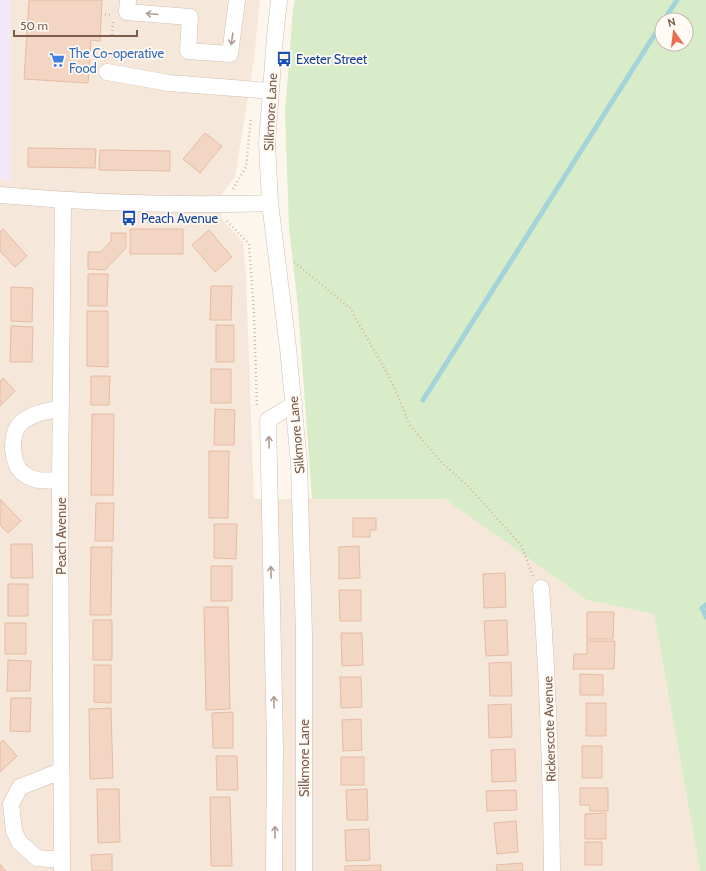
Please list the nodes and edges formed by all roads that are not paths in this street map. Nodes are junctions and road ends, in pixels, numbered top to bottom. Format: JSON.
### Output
{"nodes":[{"id":1,"x":128,"y":0,"type":"edge"},
{"id":2,"x":237,"y":0,"type":"edge"},
{"id":3,"x":280,"y":0,"type":"edge"},
{"id":4,"x":107,"y":72,"type":"dead end"},
{"id":5,"x":271,"y":91,"type":"junction"},
{"id":6,"x":0,"y":195,"type":"edge"},
{"id":7,"x":63,"y":201,"type":"junction"},
{"id":8,"x":270,"y":203,"type":"junction"},
{"id":9,"x":294,"y":404,"type":"junction"},
{"id":10,"x":61,"y":408,"type":"junction"},
{"id":11,"x":60,"y":480,"type":"junction"},
{"id":12,"x":541,"y":588,"type":"road end"},
{"id":13,"x":61,"y":771,"type":"junction"},
{"id":14,"x":62,"y":865,"type":"edge"},
{"id":15,"x":274,"y":871,"type":"edge"},
{"id":16,"x":304,"y":871,"type":"edge"},
{"id":17,"x":552,"y":871,"type":"edge"}],
"edges":[{"from":2,"to":1,"type":"street","one_way":true},
{"from":3,"to":5,"type":"street","name":"Silkmore Lane"},
{"from":4,"to":5,"type":"street"},
{"from":5,"to":8,"type":"street","name":"Silkmore Lane"},
{"from":6,"to":7,"type":"street"},
{"from":7,"to":8,"type":"street"},
{"from":7,"to":10,"type":"street","name":"Peach Avenue"},
{"from":8,"to":9,"type":"street","name":"Silkmore Lane"},
{"from":15,"to":9,"type":"street","one_way":true},
{"from":9,"to":16,"type":"street","name":"Silkmore Lane"},
{"from":10,"to":11,"type":"street","name":"Peach Avenue"},
{"from":10,"to":11,"type":"street"},
{"from":11,"to":13,"type":"street","name":"Peach Avenue"},
{"from":12,"to":17,"type":"street","name":"Rickerscote Avenue"},
{"from":13,"to":14,"type":"street","name":"Peach Avenue"},
{"from":13,"to":14,"type":"street"}]}
